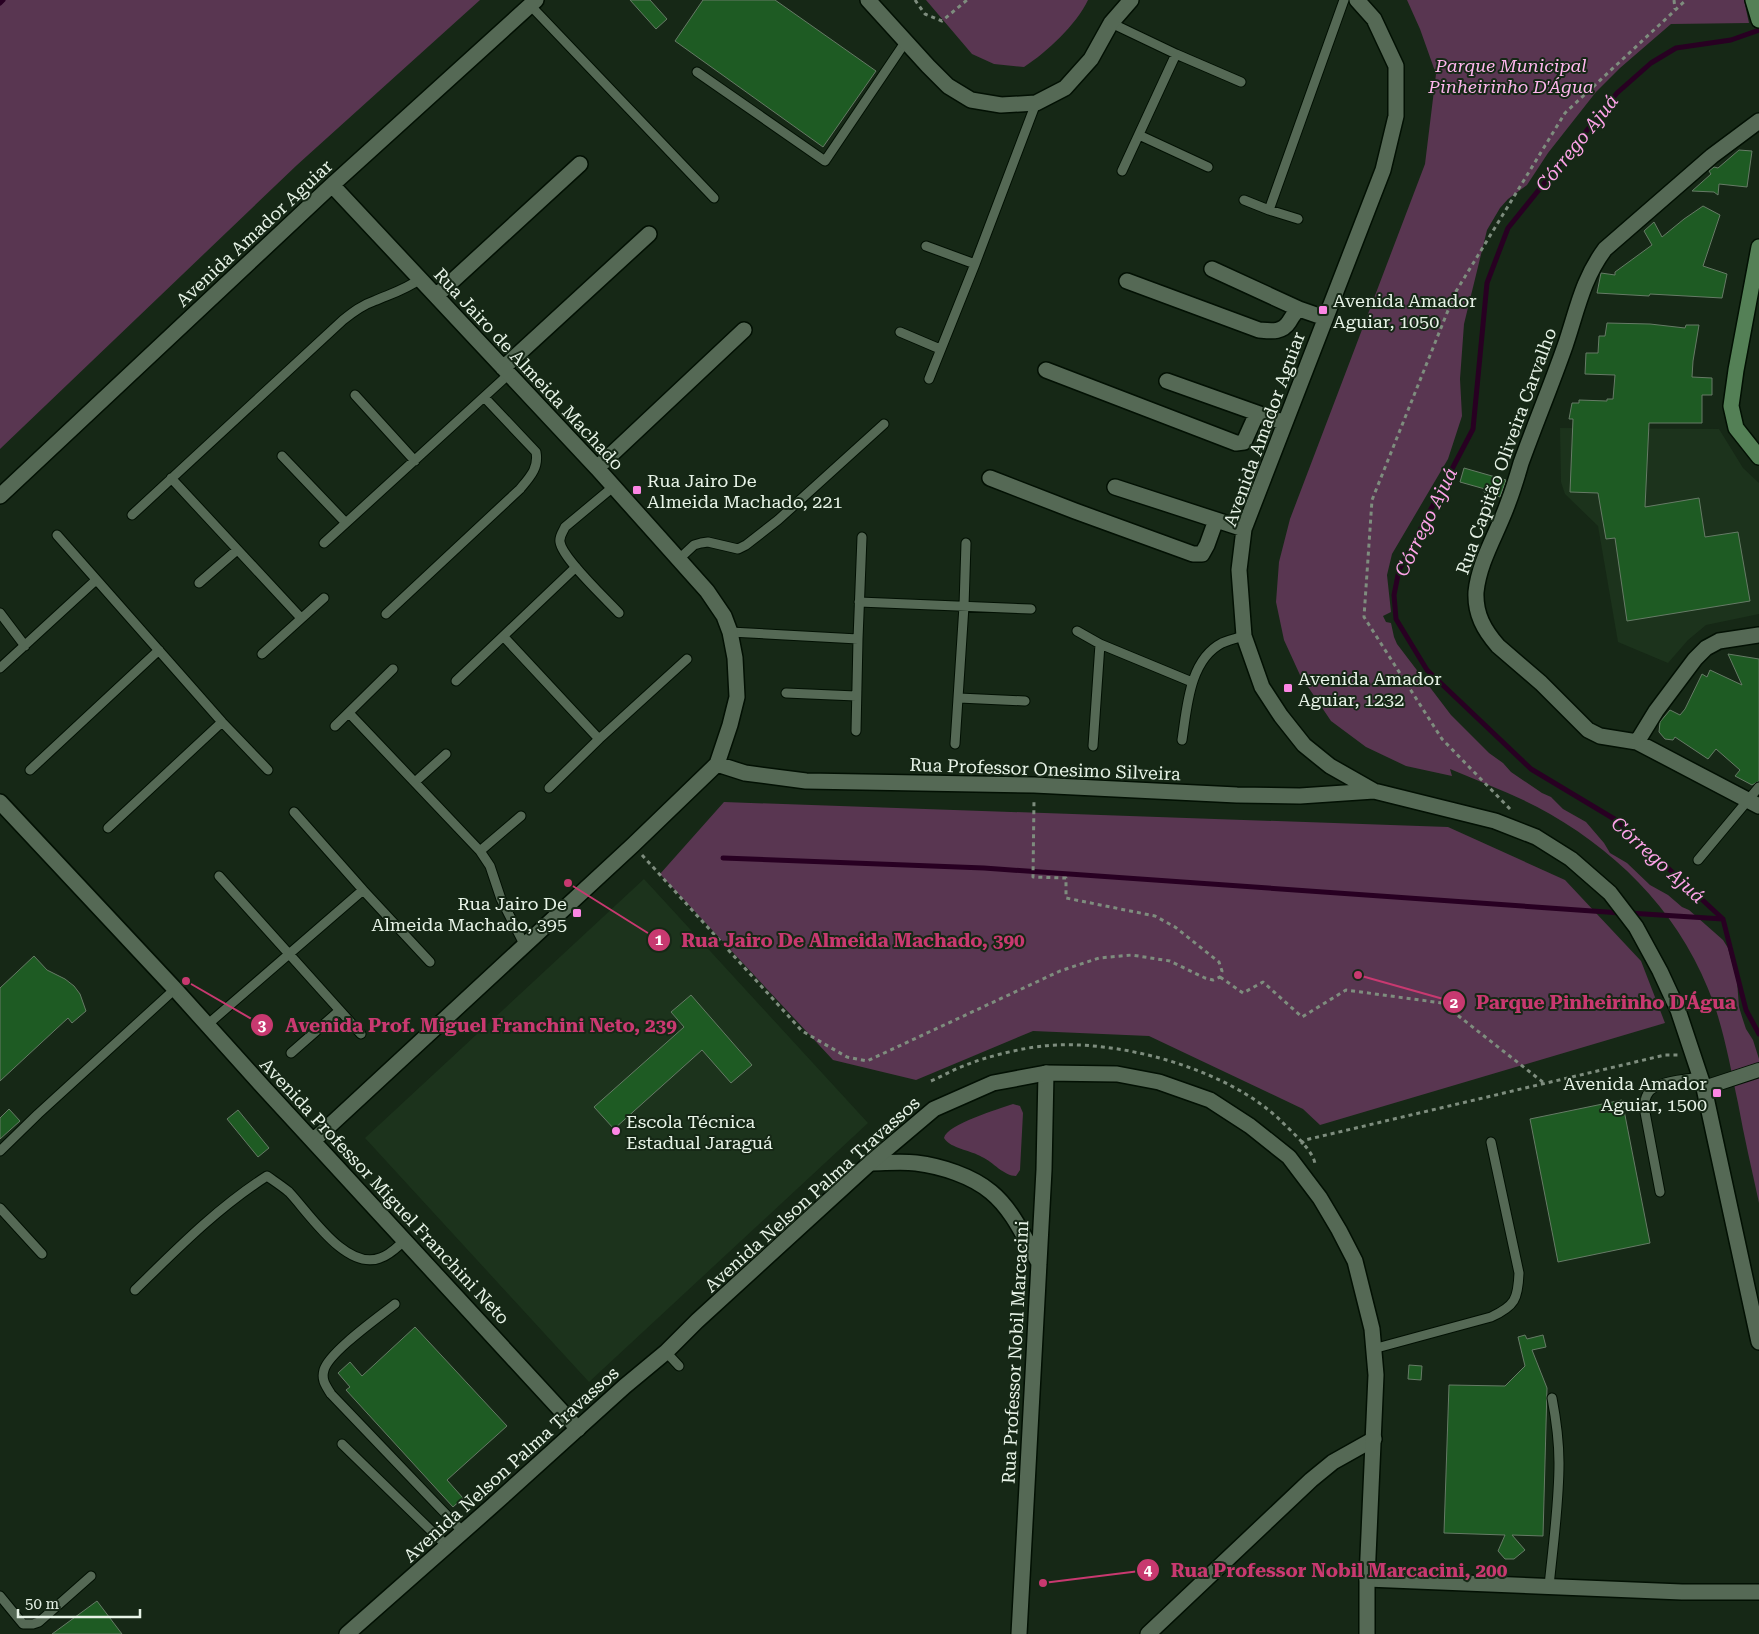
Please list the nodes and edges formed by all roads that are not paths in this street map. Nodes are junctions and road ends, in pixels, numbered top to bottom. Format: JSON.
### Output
{"nodes":[{"id":1,"x":868,"y":0,"type":"edge"},
{"id":2,"x":1132,"y":0,"type":"edge"},
{"id":3,"x":1344,"y":0,"type":"edge"},
{"id":4,"x":1357,"y":0,"type":"edge"},
{"id":5,"x":1753,"y":0,"type":"edge"},
{"id":6,"x":533,"y":3,"type":"edge"},
{"id":7,"x":1758,"y":18,"type":"edge"},
{"id":8,"x":1111,"y":23,"type":"junction"},
{"id":9,"x":906,"y":41,"type":"junction"},
{"id":10,"x":1176,"y":54,"type":"junction"},
{"id":11,"x":697,"y":72,"type":"dead end"},
{"id":12,"x":1241,"y":82,"type":"dead end"},
{"id":13,"x":1036,"y":103,"type":"junction"},
{"id":14,"x":1759,"y":121,"type":"edge"},
{"id":15,"x":1139,"y":135,"type":"junction"},
{"id":16,"x":580,"y":164,"type":"dead end"},
{"id":17,"x":1208,"y":167,"type":"dead end"},
{"id":18,"x":1122,"y":171,"type":"dead end"},
{"id":19,"x":332,"y":186,"type":"junction"},
{"id":20,"x":714,"y":198,"type":"dead end"},
{"id":21,"x":1244,"y":200,"type":"dead end"},
{"id":22,"x":1269,"y":210,"type":"junction"},
{"id":23,"x":1298,"y":219,"type":"dead end"},
{"id":24,"x":649,"y":234,"type":"dead end"},
{"id":25,"x":926,"y":246,"type":"dead end"},
{"id":26,"x":1759,"y":246,"type":"edge"},
{"id":27,"x":976,"y":264,"type":"junction"},
{"id":28,"x":1212,"y":269,"type":"dead end"},
{"id":29,"x":420,"y":279,"type":"junction"},
{"id":30,"x":1127,"y":281,"type":"dead end"},
{"id":31,"x":436,"y":296,"type":"junction"},
{"id":32,"x":1299,"y":309,"type":"junction"},
{"id":33,"x":1326,"y":318,"type":"junction"},
{"id":34,"x":744,"y":330,"type":"dead end"},
{"id":35,"x":900,"y":332,"type":"dead end"},
{"id":36,"x":940,"y":349,"type":"junction"},
{"id":37,"x":1046,"y":370,"type":"dead end"},
{"id":38,"x":506,"y":371,"type":"junction"},
{"id":39,"x":929,"y":379,"type":"dead end"},
{"id":40,"x":1167,"y":381,"type":"dead end"},
{"id":41,"x":355,"y":394,"type":"dead end"},
{"id":42,"x":484,"y":397,"type":"junction"},
{"id":43,"x":1257,"y":413,"type":"junction"},
{"id":44,"x":884,"y":424,"type":"dead end"},
{"id":45,"x":1285,"y":424,"type":"junction"},
{"id":46,"x":282,"y":456,"type":"dead end"},
{"id":47,"x":1759,"y":457,"type":"edge"},
{"id":48,"x":415,"y":461,"type":"junction"},
{"id":49,"x":597,"y":468,"type":"junction"},
{"id":50,"x":171,"y":478,"type":"junction"},
{"id":51,"x":990,"y":478,"type":"dead end"},
{"id":52,"x":613,"y":487,"type":"junction"},
{"id":53,"x":1116,"y":487,"type":"dead end"},
{"id":54,"x":0,"y":496,"type":"edge"},
{"id":55,"x":132,"y":516,"type":"dead end"},
{"id":56,"x":1216,"y":520,"type":"junction"},
{"id":57,"x":345,"y":522,"type":"junction"},
{"id":58,"x":1244,"y":529,"type":"junction"},
{"id":59,"x":57,"y":536,"type":"dead end"},
{"id":60,"x":862,"y":537,"type":"dead end"},
{"id":61,"x":324,"y":543,"type":"dead end"},
{"id":62,"x":966,"y":543,"type":"dead end"},
{"id":63,"x":237,"y":550,"type":"junction"},
{"id":64,"x":679,"y":560,"type":"junction"},
{"id":65,"x":576,"y":568,"type":"junction"},
{"id":66,"x":96,"y":580,"type":"junction"},
{"id":67,"x":199,"y":583,"type":"dead end"},
{"id":68,"x":324,"y":598,"type":"dead end"},
{"id":69,"x":859,"y":602,"type":"junction"},
{"id":70,"x":964,"y":606,"type":"junction"},
{"id":71,"x":1031,"y":608,"type":"dead end"},
{"id":72,"x":619,"y":613,"type":"dead end"},
{"id":73,"x":0,"y":614,"type":"edge"},
{"id":74,"x":386,"y":614,"type":"dead end"},
{"id":75,"x":301,"y":618,"type":"junction"},
{"id":76,"x":1077,"y":631,"type":"dead end"},
{"id":77,"x":730,"y":632,"type":"junction"},
{"id":78,"x":1759,"y":635,"type":"edge"},
{"id":79,"x":1244,"y":636,"type":"junction"},
{"id":80,"x":504,"y":637,"type":"junction"},
{"id":81,"x":858,"y":639,"type":"junction"},
{"id":82,"x":1100,"y":644,"type":"junction"},
{"id":83,"x":25,"y":646,"type":"junction"},
{"id":84,"x":159,"y":650,"type":"junction"},
{"id":85,"x":262,"y":654,"type":"dead end"},
{"id":86,"x":687,"y":659,"type":"dead end"},
{"id":87,"x":0,"y":668,"type":"edge"},
{"id":88,"x":393,"y":670,"type":"dead end"},
{"id":89,"x":456,"y":681,"type":"dead end"},
{"id":90,"x":1192,"y":682,"type":"junction"},
{"id":91,"x":786,"y":693,"type":"dead end"},
{"id":92,"x":856,"y":696,"type":"junction"},
{"id":93,"x":959,"y":698,"type":"junction"},
{"id":94,"x":1025,"y":701,"type":"dead end"},
{"id":95,"x":349,"y":713,"type":"junction"},
{"id":96,"x":222,"y":722,"type":"junction"},
{"id":97,"x":334,"y":726,"type":"dead end"},
{"id":98,"x":856,"y":731,"type":"dead end"},
{"id":99,"x":599,"y":739,"type":"junction"},
{"id":100,"x":1182,"y":740,"type":"dead end"},
{"id":101,"x":1637,"y":742,"type":"junction"},
{"id":102,"x":955,"y":744,"type":"dead end"},
{"id":103,"x":1094,"y":746,"type":"dead end"},
{"id":104,"x":446,"y":754,"type":"dead end"},
{"id":105,"x":717,"y":764,"type":"junction"},
{"id":106,"x":30,"y":770,"type":"dead end"},
{"id":107,"x":268,"y":770,"type":"dead end"},
{"id":108,"x":415,"y":782,"type":"junction"},
{"id":109,"x":1759,"y":787,"type":"edge"},
{"id":110,"x":549,"y":788,"type":"dead end"},
{"id":111,"x":1374,"y":791,"type":"junction"},
{"id":112,"x":0,"y":802,"type":"edge"},
{"id":113,"x":1753,"y":803,"type":"edge"},
{"id":114,"x":294,"y":812,"type":"dead end"},
{"id":115,"x":521,"y":816,"type":"dead end"},
{"id":116,"x":108,"y":828,"type":"dead end"},
{"id":117,"x":480,"y":851,"type":"junction"},
{"id":118,"x":1698,"y":860,"type":"dead end"},
{"id":119,"x":219,"y":876,"type":"dead end"},
{"id":120,"x":363,"y":890,"type":"junction"},
{"id":121,"x":524,"y":944,"type":"junction"},
{"id":122,"x":288,"y":953,"type":"junction"},
{"id":123,"x":430,"y":962,"type":"dead end"},
{"id":124,"x":175,"y":989,"type":"junction"},
{"id":125,"x":339,"y":1011,"type":"junction"},
{"id":126,"x":207,"y":1025,"type":"junction"},
{"id":127,"x":361,"y":1034,"type":"dead end"},
{"id":128,"x":291,"y":1053,"type":"dead end"},
{"id":129,"x":1759,"y":1070,"type":"edge"},
{"id":130,"x":1046,"y":1073,"type":"junction"},
{"id":131,"x":1702,"y":1083,"type":"junction"},
{"id":132,"x":313,"y":1141,"type":"junction"},
{"id":133,"x":1491,"y":1142,"type":"dead end"},
{"id":134,"x":0,"y":1151,"type":"edge"},
{"id":135,"x":870,"y":1164,"type":"junction"},
{"id":136,"x":1660,"y":1192,"type":"dead end"},
{"id":137,"x":0,"y":1208,"type":"edge"},
{"id":138,"x":404,"y":1240,"type":"junction"},
{"id":139,"x":42,"y":1254,"type":"dead end"},
{"id":140,"x":1038,"y":1263,"type":"junction"},
{"id":141,"x":135,"y":1290,"type":"dead end"},
{"id":142,"x":395,"y":1304,"type":"dead end"},
{"id":143,"x":1759,"y":1342,"type":"edge"},
{"id":144,"x":1373,"y":1349,"type":"junction"},
{"id":145,"x":666,"y":1352,"type":"junction"},
{"id":146,"x":679,"y":1366,"type":"dead end"},
{"id":147,"x":1552,"y":1398,"type":"dead end"},
{"id":148,"x":578,"y":1429,"type":"junction"},
{"id":149,"x":1374,"y":1439,"type":"junction"},
{"id":150,"x":342,"y":1444,"type":"dead end"},
{"id":151,"x":463,"y":1532,"type":"junction"},
{"id":152,"x":447,"y":1546,"type":"junction"},
{"id":153,"x":91,"y":1576,"type":"dead end"},
{"id":154,"x":1367,"y":1579,"type":"junction"},
{"id":155,"x":1549,"y":1586,"type":"junction"},
{"id":156,"x":1759,"y":1592,"type":"edge"},
{"id":157,"x":0,"y":1596,"type":"edge"},
{"id":158,"x":347,"y":1634,"type":"edge"},
{"id":159,"x":1019,"y":1634,"type":"edge"},
{"id":160,"x":1148,"y":1634,"type":"edge"},
{"id":161,"x":1367,"y":1634,"type":"edge"}],
"edges":[{"from":1,"to":9,"type":"street"},
{"from":2,"to":8,"type":"street"},
{"from":3,"to":22,"type":"lane"},
{"from":4,"to":33,"type":"street","name":"Avenida Amador Aguiar"},
{"from":5,"to":7,"type":"main road"},
{"from":6,"to":19,"type":"street","name":"Avenida Amador Aguiar"},
{"from":6,"to":20,"type":"lane"},
{"from":8,"to":10,"type":"lane"},
{"from":8,"to":13,"type":"street"},
{"from":9,"to":11,"type":"lane"},
{"from":9,"to":13,"type":"street"},
{"from":10,"to":12,"type":"lane"},
{"from":10,"to":15,"type":"lane"},
{"from":13,"to":27,"type":"lane"},
{"from":14,"to":101,"type":"street","name":"Rua Capitão Oliveira Carvalho"},
{"from":15,"to":17,"type":"lane"},
{"from":15,"to":18,"type":"lane"},
{"from":16,"to":31,"type":"street"},
{"from":19,"to":29,"type":"street","name":"Rua Jairo de Almeida Machado"},
{"from":19,"to":54,"type":"street","name":"Avenida Amador Aguiar"},
{"from":21,"to":22,"type":"lane"},
{"from":22,"to":23,"type":"lane"},
{"from":24,"to":38,"type":"street"},
{"from":25,"to":27,"type":"lane"},
{"from":26,"to":47,"type":"main road"},
{"from":27,"to":36,"type":"lane"},
{"from":28,"to":32,"type":"street"},
{"from":29,"to":31,"type":"street","name":"Rua Jairo de Almeida Machado"},
{"from":29,"to":50,"type":"lane"},
{"from":30,"to":32,"type":"street"},
{"from":31,"to":38,"type":"street","name":"Rua Jairo de Almeida Machado"},
{"from":32,"to":33,"type":"street"},
{"from":33,"to":45,"type":"street","name":"Avenida Amador Aguiar"},
{"from":34,"to":49,"type":"street"},
{"from":35,"to":36,"type":"lane"},
{"from":36,"to":39,"type":"lane"},
{"from":37,"to":43,"type":"street"},
{"from":38,"to":42,"type":"lane"},
{"from":38,"to":49,"type":"street","name":"Rua Jairo de Almeida Machado"},
{"from":40,"to":43,"type":"street"},
{"from":41,"to":48,"type":"lane"},
{"from":42,"to":48,"type":"lane"},
{"from":42,"to":74,"type":"lane"},
{"from":43,"to":45,"type":"street"},
{"from":44,"to":64,"type":"lane"},
{"from":45,"to":58,"type":"street","name":"Avenida Amador Aguiar"},
{"from":46,"to":57,"type":"lane"},
{"from":48,"to":57,"type":"lane"},
{"from":49,"to":52,"type":"street","name":"Rua Jairo de Almeida Machado"},
{"from":50,"to":55,"type":"lane"},
{"from":50,"to":63,"type":"lane"},
{"from":51,"to":56,"type":"street"},
{"from":52,"to":64,"type":"street","name":"Rua Jairo de Almeida Machado"},
{"from":52,"to":65,"type":"lane"},
{"from":53,"to":56,"type":"street"},
{"from":56,"to":58,"type":"street"},
{"from":57,"to":61,"type":"lane"},
{"from":58,"to":79,"type":"street","name":"Avenida Amador Aguiar"},
{"from":59,"to":66,"type":"lane"},
{"from":60,"to":69,"type":"lane"},
{"from":62,"to":70,"type":"lane"},
{"from":63,"to":67,"type":"lane"},
{"from":63,"to":75,"type":"lane"},
{"from":64,"to":77,"type":"street","name":"Rua Jairo de Almeida Machado"},
{"from":65,"to":72,"type":"lane"},
{"from":65,"to":80,"type":"lane"},
{"from":66,"to":83,"type":"lane"},
{"from":66,"to":84,"type":"lane"},
{"from":68,"to":75,"type":"lane"},
{"from":69,"to":70,"type":"lane"},
{"from":69,"to":81,"type":"lane"},
{"from":70,"to":71,"type":"lane"},
{"from":70,"to":93,"type":"lane"},
{"from":73,"to":83,"type":"lane"},
{"from":75,"to":85,"type":"lane"},
{"from":76,"to":82,"type":"lane"},
{"from":77,"to":81,"type":"lane"},
{"from":77,"to":105,"type":"street","name":"Rua Jairo de Almeida Machado"},
{"from":78,"to":101,"type":"street"},
{"from":79,"to":90,"type":"lane"},
{"from":79,"to":111,"type":"street","name":"Avenida Amador Aguiar"},
{"from":80,"to":89,"type":"lane"},
{"from":80,"to":99,"type":"lane"},
{"from":81,"to":92,"type":"lane"},
{"from":82,"to":90,"type":"lane"},
{"from":82,"to":103,"type":"lane"},
{"from":83,"to":87,"type":"lane"},
{"from":84,"to":96,"type":"lane"},
{"from":84,"to":106,"type":"lane"},
{"from":86,"to":99,"type":"lane"},
{"from":88,"to":95,"type":"lane"},
{"from":90,"to":100,"type":"lane"},
{"from":91,"to":92,"type":"lane"},
{"from":92,"to":98,"type":"lane"},
{"from":93,"to":94,"type":"lane"},
{"from":93,"to":102,"type":"lane"},
{"from":95,"to":97,"type":"lane"},
{"from":95,"to":108,"type":"lane"},
{"from":96,"to":107,"type":"lane"},
{"from":96,"to":116,"type":"lane"},
{"from":99,"to":110,"type":"lane"},
{"from":101,"to":113,"type":"street","name":"Rua Capitão Oliveira Carvalho"},
{"from":104,"to":108,"type":"lane"},
{"from":105,"to":111,"type":"street","name":"Rua Professor Onesimo Silveira"},
{"from":105,"to":121,"type":"street","name":"Rua Jairo de Almeida Machado"},
{"from":108,"to":117,"type":"lane"},
{"from":109,"to":113,"type":"lane"},
{"from":111,"to":131,"type":"street","name":"Avenida Amador Aguiar"},
{"from":112,"to":124,"type":"street","name":"Avenida Professor Miguel Franchini Neto"},
{"from":113,"to":118,"type":"lane"},
{"from":114,"to":120,"type":"lane"},
{"from":115,"to":117,"type":"lane"},
{"from":117,"to":121,"type":"lane"},
{"from":119,"to":122,"type":"lane"},
{"from":120,"to":122,"type":"lane"},
{"from":120,"to":123,"type":"lane"},
{"from":121,"to":132,"type":"street","name":"Rua Jairo de Almeida Machado"},
{"from":122,"to":125,"type":"lane"},
{"from":122,"to":126,"type":"lane"},
{"from":124,"to":126,"type":"street","name":"Avenida Professor Miguel Franchini Neto"},
{"from":124,"to":134,"type":"lane"},
{"from":125,"to":127,"type":"lane"},
{"from":125,"to":128,"type":"lane"},
{"from":126,"to":132,"type":"street","name":"Avenida Professor Miguel Franchini Neto"},
{"from":129,"to":131,"type":"street"},
{"from":130,"to":135,"type":"street","name":"Avenida Nelson Palma Travassos"},
{"from":130,"to":140,"type":"street","name":"Rua Professor Nobil Marcacini"},
{"from":130,"to":144,"type":"street","name":"Avenida Nelson Palma Travassos"},
{"from":131,"to":136,"type":"lane"},
{"from":131,"to":143,"type":"street","name":"Avenida Amador Aguiar"},
{"from":132,"to":138,"type":"street","name":"Avenida Professor Miguel Franchini Neto"},
{"from":133,"to":144,"type":"lane"},
{"from":135,"to":140,"type":"street"},
{"from":135,"to":145,"type":"street","name":"Avenida Nelson Palma Travassos"},
{"from":137,"to":139,"type":"lane"},
{"from":138,"to":141,"type":"lane"},
{"from":138,"to":148,"type":"street","name":"Avenida Professor Miguel Franchini Neto"},
{"from":140,"to":159,"type":"street","name":"Rua Professor Nobil Marcacini"},
{"from":142,"to":151,"type":"lane"},
{"from":144,"to":149,"type":"street","name":"Avenida Nelson Palma Travassos"},
{"from":145,"to":146,"type":"lane"},
{"from":145,"to":148,"type":"street","name":"Avenida Nelson Palma Travassos"},
{"from":147,"to":155,"type":"lane"},
{"from":148,"to":151,"type":"street","name":"Avenida Nelson Palma Travassos"},
{"from":149,"to":154,"type":"street","name":"Avenida Nelson Palma Travassos"},
{"from":149,"to":160,"type":"street"},
{"from":150,"to":152,"type":"lane"},
{"from":151,"to":152,"type":"street","name":"Avenida Nelson Palma Travassos"},
{"from":152,"to":158,"type":"street","name":"Avenida Nelson Palma Travassos"},
{"from":153,"to":157,"type":"lane"},
{"from":154,"to":155,"type":"street"},
{"from":154,"to":161,"type":"street","name":"Avenida Nelson Palma Travassos"},
{"from":155,"to":156,"type":"street"}]}
